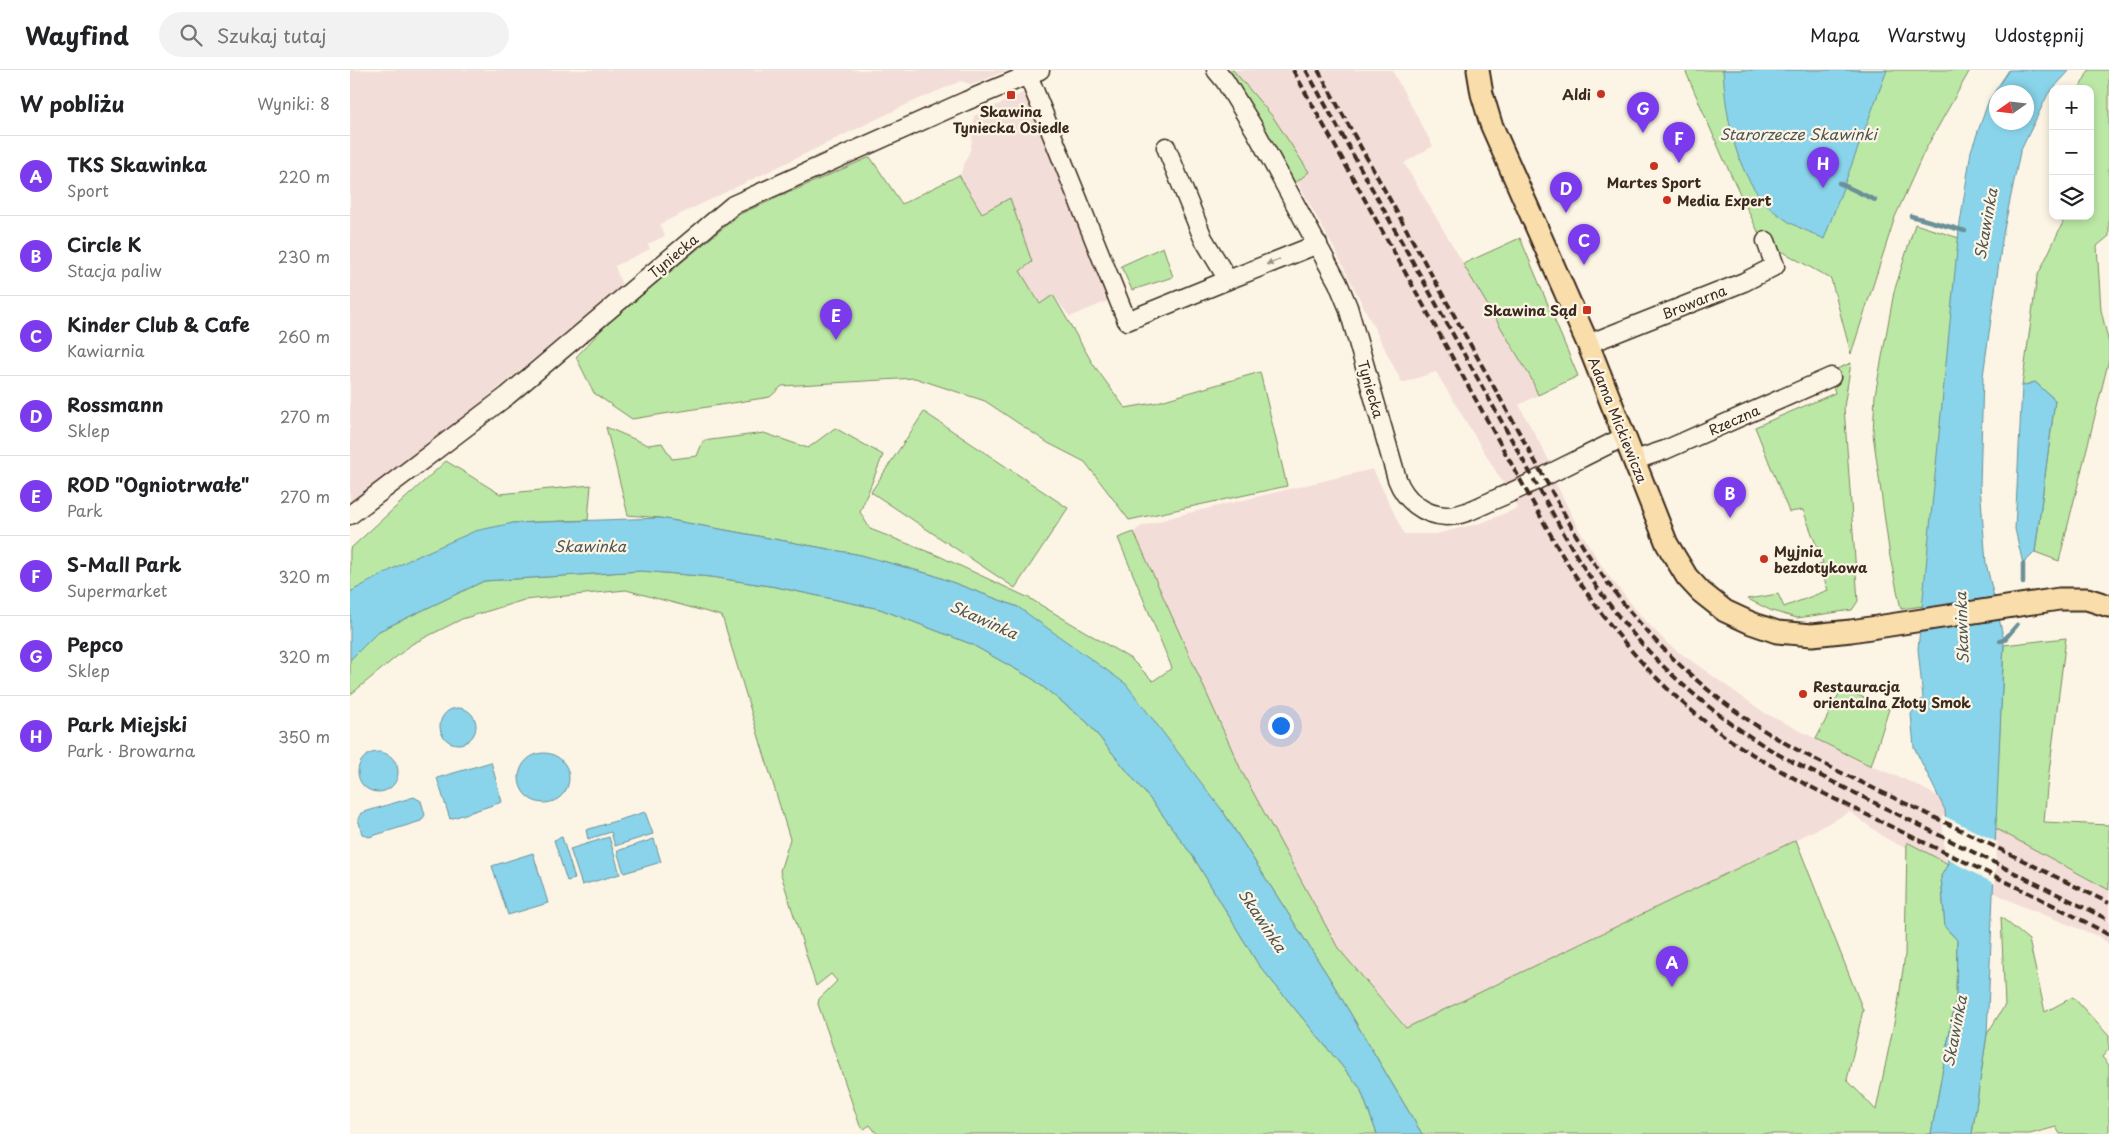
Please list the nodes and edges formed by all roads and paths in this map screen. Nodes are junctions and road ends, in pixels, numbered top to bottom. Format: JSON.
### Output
{"nodes":[{"id":1,"x":1216,"y":70,"type":"edge"},
{"id":2,"x":1478,"y":70,"type":"edge"},
{"id":3,"x":1034,"y":73,"type":"edge"},
{"id":4,"x":1166,"y":147,"type":"dead end"},
{"id":5,"x":1766,"y":241,"type":"dead end"},
{"id":6,"x":1318,"y":244,"type":"junction"},
{"id":7,"x":1228,"y":280,"type":"junction"},
{"id":8,"x":1588,"y":344,"type":"junction"},
{"id":9,"x":1831,"y":377,"type":"dead end"},
{"id":10,"x":1626,"y":436,"type":"junction"},
{"id":11,"x":1635,"y":460,"type":"junction"},
{"id":12,"x":350,"y":515,"type":"edge"},
{"id":13,"x":2109,"y":606,"type":"edge"}],
"edges":[{"from":1,"to":6,"type":"street","name":"Tyniecka"},
{"from":2,"to":8,"type":"main road","name":"Adama Mickiewicza"},
{"from":3,"to":7,"type":"street"},
{"from":3,"to":12,"type":"street","name":"Tyniecka"},
{"from":4,"to":7,"type":"street"},
{"from":5,"to":8,"type":"street","name":"Browarna"},
{"from":6,"to":7,"type":"street","one_way":true},
{"from":6,"to":10,"type":"street","name":"Tyniecka"},
{"from":8,"to":10,"type":"main road","name":"Adama Mickiewicza"},
{"from":9,"to":11,"type":"street","name":"Rzeczna"},
{"from":10,"to":11,"type":"main road","name":"Adama Mickiewicza"},
{"from":11,"to":13,"type":"main road","name":"Adama Mickiewicza"}]}
